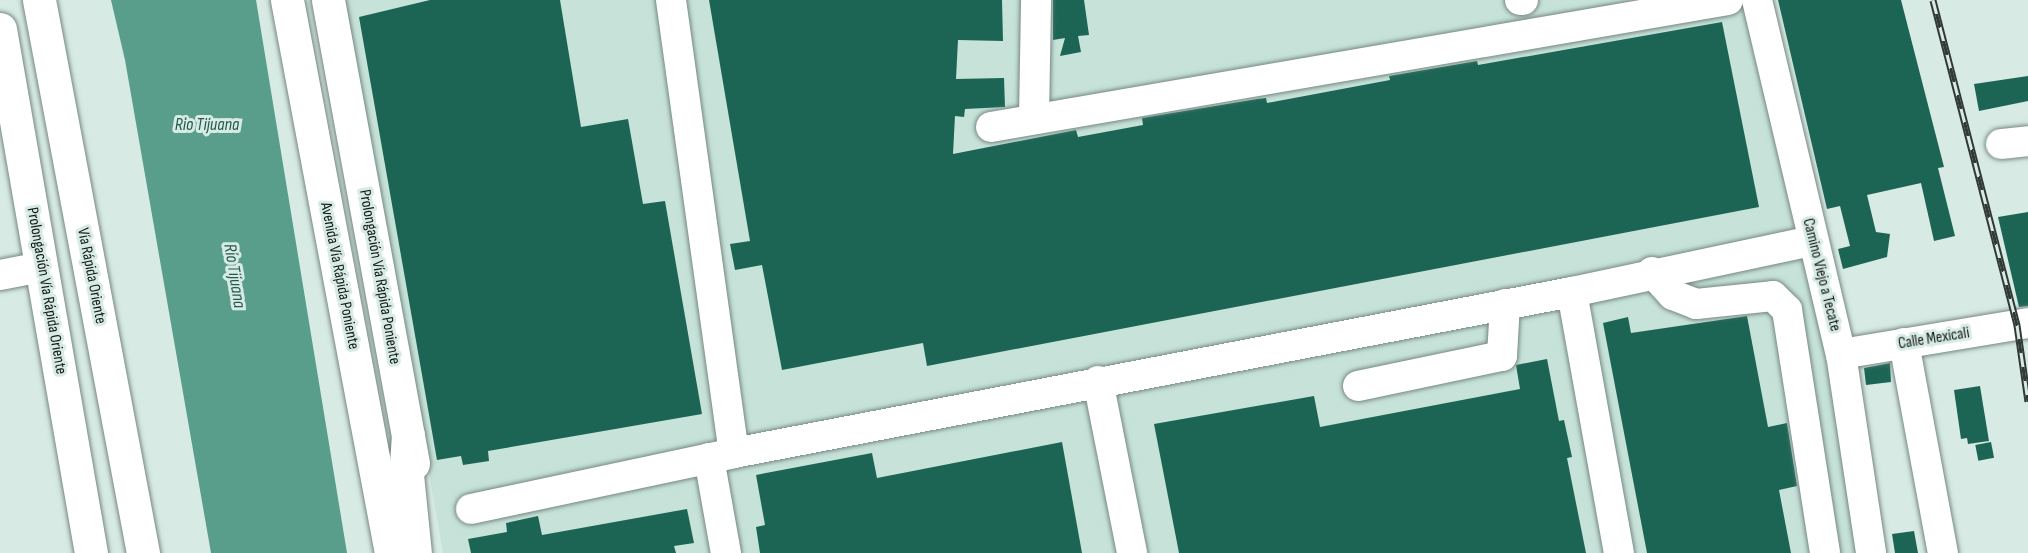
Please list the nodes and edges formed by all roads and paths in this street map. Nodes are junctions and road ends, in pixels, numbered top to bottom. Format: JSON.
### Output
{"nodes":[{"id":1,"x":39,"y":0,"type":"edge"},
{"id":2,"x":287,"y":0,"type":"edge"},
{"id":3,"x":671,"y":0,"type":"edge"},
{"id":4,"x":1036,"y":0,"type":"edge"},
{"id":5,"x":1728,"y":0,"type":"edge"},
{"id":6,"x":1757,"y":0,"type":"edge"},
{"id":7,"x":334,"y":3,"type":"edge"},
{"id":8,"x":2,"y":46,"type":"edge"},
{"id":9,"x":1034,"y":118,"type":"junction"},
{"id":10,"x":991,"y":127,"type":"dead end"},
{"id":11,"x":1812,"y":241,"type":"junction"},
{"id":12,"x":41,"y":267,"type":"junction"},
{"id":13,"x":1652,"y":272,"type":"junction"},
{"id":14,"x":0,"y":275,"type":"edge"},
{"id":15,"x":1572,"y":292,"type":"junction"},
{"id":16,"x":1505,"y":304,"type":"junction"},
{"id":17,"x":2028,"y":323,"type":"edge"},
{"id":18,"x":1904,"y":344,"type":"junction"},
{"id":19,"x":1841,"y":354,"type":"junction"},
{"id":20,"x":1098,"y":381,"type":"junction"},
{"id":21,"x":1358,"y":386,"type":"dead end"},
{"id":22,"x":408,"y":435,"type":"junction"},
{"id":23,"x":721,"y":456,"type":"junction"},
{"id":24,"x":471,"y":509,"type":"dead end"},
{"id":25,"x":91,"y":553,"type":"edge"},
{"id":26,"x":143,"y":553,"type":"edge"},
{"id":27,"x":391,"y":553,"type":"edge"},
{"id":28,"x":415,"y":553,"type":"edge"},
{"id":29,"x":430,"y":553,"type":"edge"},
{"id":30,"x":726,"y":553,"type":"edge"},
{"id":31,"x":1132,"y":553,"type":"edge"},
{"id":32,"x":1619,"y":553,"type":"edge"},
{"id":33,"x":1825,"y":553,"type":"edge"},
{"id":34,"x":1871,"y":553,"type":"edge"},
{"id":35,"x":1943,"y":553,"type":"edge"}],
"edges":[{"from":1,"to":26,"type":"main road","name":"Vía Rápida Oriente"},
{"from":2,"to":27,"type":"main road","name":"Avenida Vía Rápida Poniente"},
{"from":3,"to":23,"type":"street"},
{"from":4,"to":9,"type":"street"},
{"from":5,"to":9,"type":"street"},
{"from":6,"to":11,"type":"street","name":"Camino Viejo a Tecate"},
{"from":7,"to":22,"type":"main road","name":"Prolongación Vía Rápida Poniente"},
{"from":8,"to":12,"type":"main road","name":"Prolongación Vía Rápida Oriente"},
{"from":9,"to":10,"type":"street"},
{"from":11,"to":13,"type":"street"},
{"from":11,"to":19,"type":"street","name":"Camino Viejo a Tecate"},
{"from":12,"to":14,"type":"street"},
{"from":12,"to":25,"type":"main road","name":"Prolongación Vía Rápida Oriente"},
{"from":13,"to":15,"type":"street"},
{"from":13,"to":33,"type":"street"},
{"from":15,"to":16,"type":"street"},
{"from":15,"to":32,"type":"street"},
{"from":16,"to":20,"type":"street"},
{"from":16,"to":21,"type":"street"},
{"from":17,"to":18,"type":"street","name":"Calle Mexicali"},
{"from":18,"to":19,"type":"street","name":"Calle Mexicali"},
{"from":18,"to":35,"type":"street"},
{"from":19,"to":34,"type":"street","name":"Camino Viejo a Tecate"},
{"from":20,"to":23,"type":"street"},
{"from":20,"to":31,"type":"street"},
{"from":22,"to":28,"type":"main road"},
{"from":22,"to":29,"type":"main road","name":"Prolongación Vía Rápida Poniente"},
{"from":23,"to":24,"type":"street"},
{"from":23,"to":30,"type":"street"}]}
